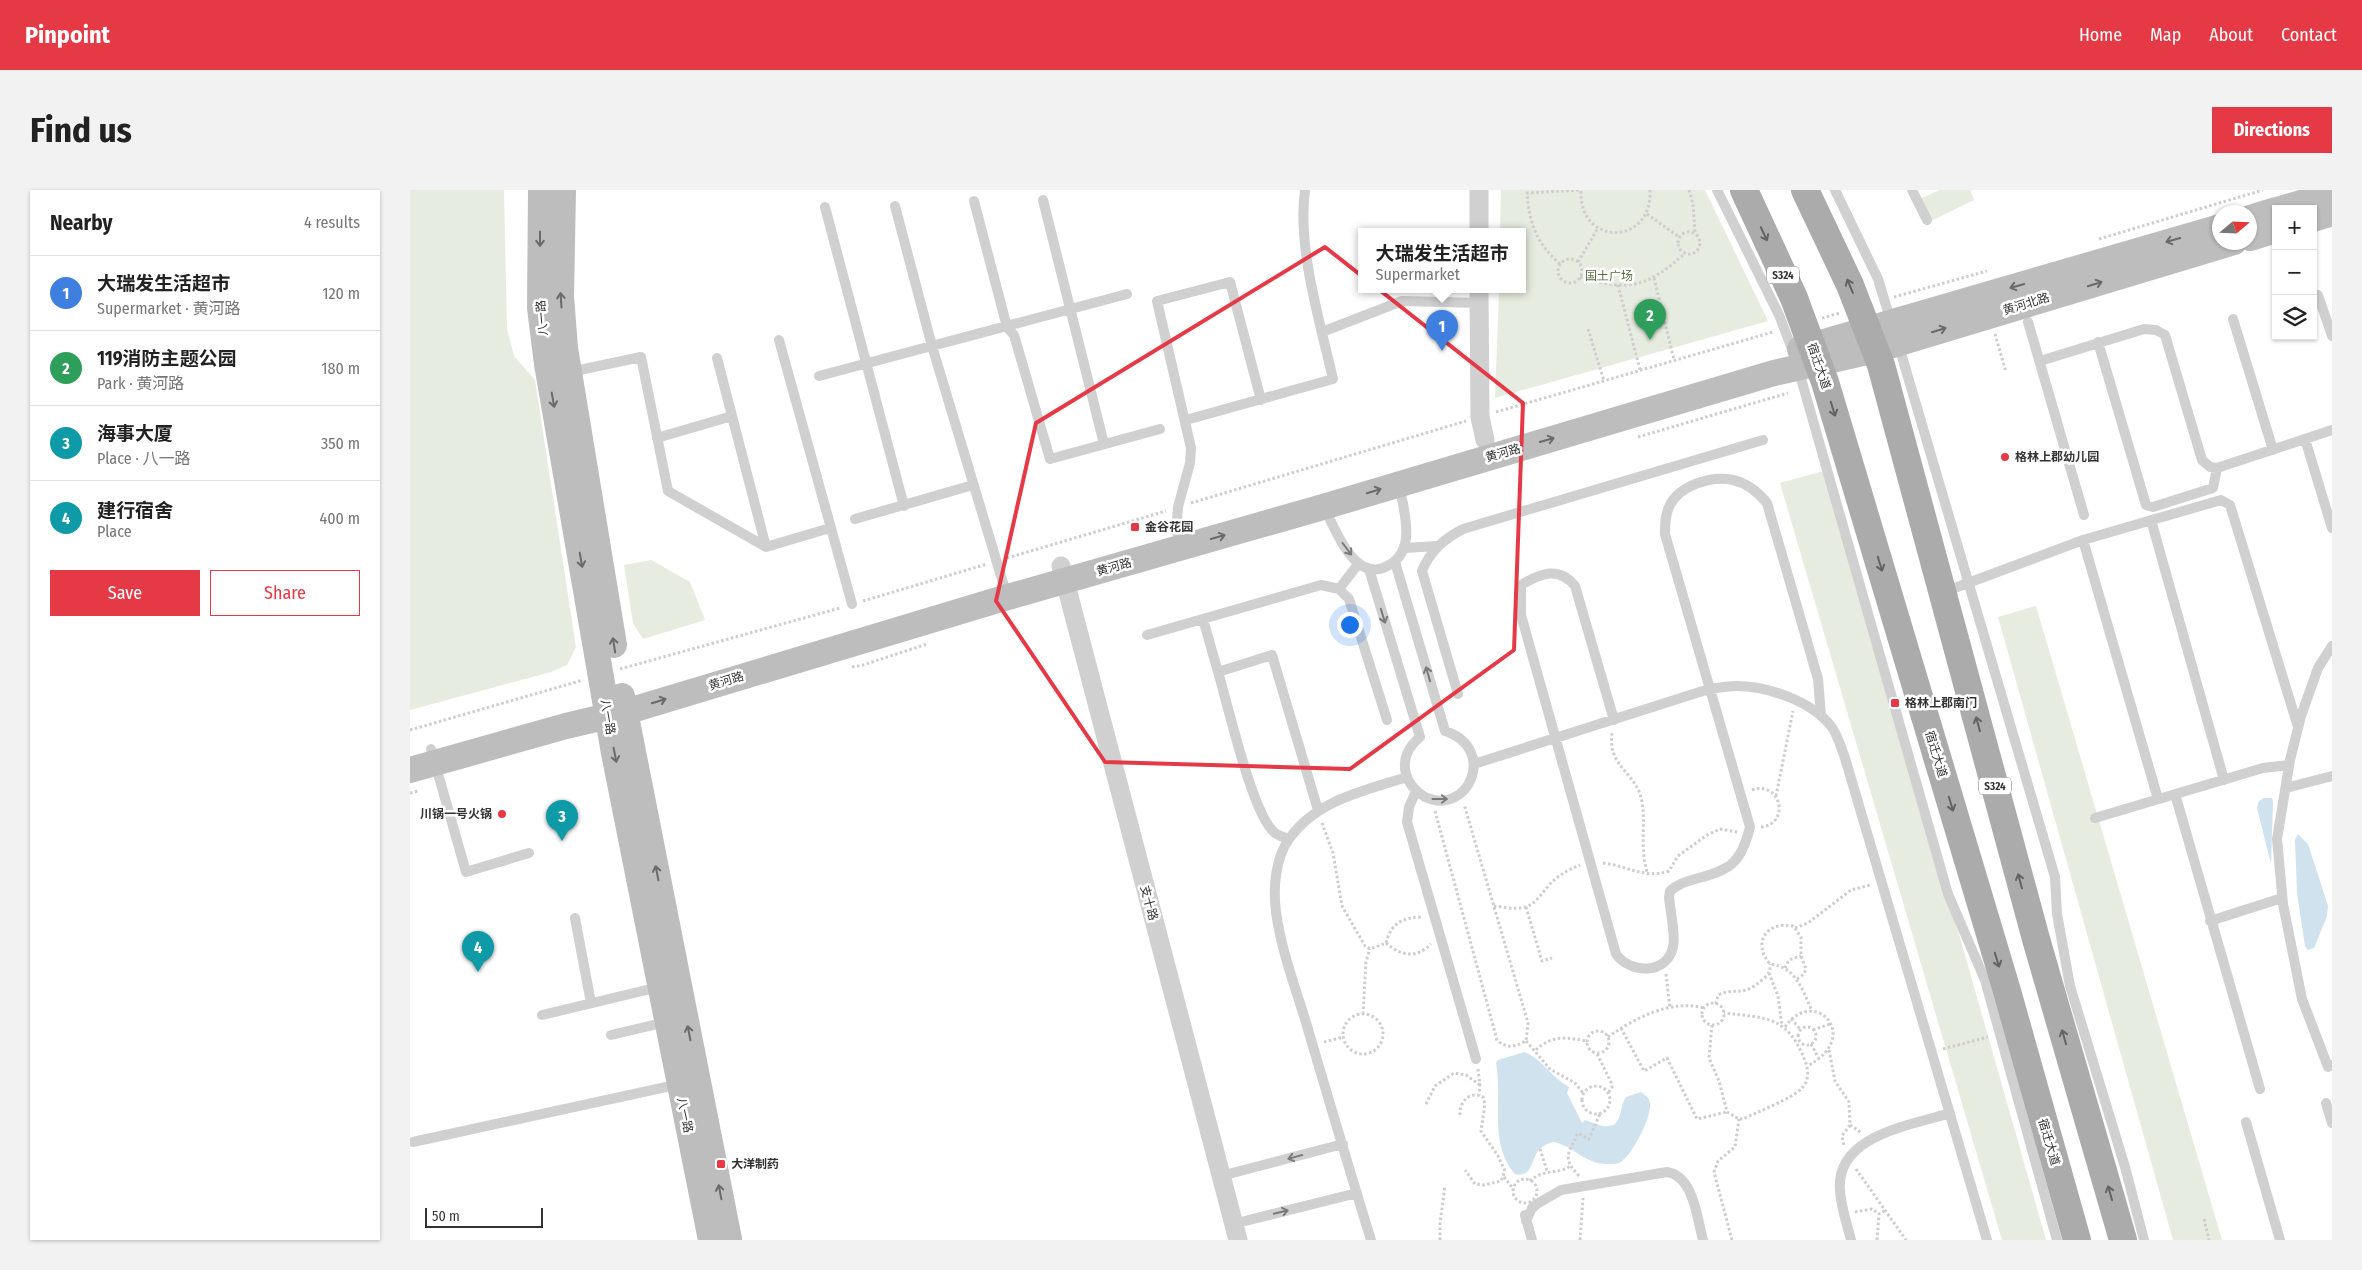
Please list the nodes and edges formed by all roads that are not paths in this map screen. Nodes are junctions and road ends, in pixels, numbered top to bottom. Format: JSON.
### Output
{"nodes":[{"id":1,"x":541,"y":190,"type":"edge"},
{"id":2,"x":563,"y":190,"type":"edge"},
{"id":3,"x":1305,"y":190,"type":"edge"},
{"id":4,"x":1479,"y":190,"type":"edge"},
{"id":5,"x":1717,"y":190,"type":"edge"},
{"id":6,"x":1744,"y":190,"type":"edge"},
{"id":7,"x":1805,"y":190,"type":"edge"},
{"id":8,"x":1834,"y":190,"type":"edge"},
{"id":9,"x":1912,"y":190,"type":"edge"},
{"id":10,"x":2332,"y":194,"type":"edge"},
{"id":11,"x":1043,"y":200,"type":"dead end"},
{"id":12,"x":974,"y":201,"type":"dead end"},
{"id":13,"x":2294,"y":205,"type":"edge"},
{"id":14,"x":895,"y":206,"type":"dead end"},
{"id":15,"x":825,"y":207,"type":"dead end"},
{"id":16,"x":2272,"y":211,"type":"edge"},
{"id":17,"x":2332,"y":213,"type":"edge"},
{"id":18,"x":2257,"y":216,"type":"edge"},
{"id":19,"x":2317,"y":218,"type":"edge"},
{"id":20,"x":1927,"y":220,"type":"dead end"},
{"id":21,"x":1479,"y":228,"type":"edge"},
{"id":22,"x":2212,"y":229,"type":"edge"},
{"id":23,"x":2272,"y":231,"type":"edge"},
{"id":24,"x":2257,"y":236,"type":"edge"},
{"id":25,"x":2212,"y":247,"type":"edge"},
{"id":26,"x":1127,"y":294,"type":"dead end"},
{"id":27,"x":2318,"y":295,"type":"dead end"},
{"id":28,"x":1479,"y":296,"type":"edge"},
{"id":29,"x":1070,"y":310,"type":"junction"},
{"id":30,"x":2233,"y":319,"type":"dead end"},
{"id":31,"x":2028,"y":322,"type":"dead end"},
{"id":32,"x":1879,"y":326,"type":"junction"},
{"id":33,"x":1007,"y":327,"type":"junction"},
{"id":34,"x":1322,"y":332,"type":"junction"},
{"id":35,"x":2332,"y":336,"type":"edge"},
{"id":36,"x":779,"y":340,"type":"dead end"},
{"id":37,"x":2098,"y":342,"type":"junction"},
{"id":38,"x":932,"y":346,"type":"junction"},
{"id":39,"x":1802,"y":346,"type":"junction"},
{"id":40,"x":717,"y":358,"type":"dead end"},
{"id":41,"x":2040,"y":361,"type":"junction"},
{"id":42,"x":866,"y":364,"type":"junction"},
{"id":43,"x":569,"y":372,"type":"junction"},
{"id":44,"x":819,"y":376,"type":"dead end"},
{"id":45,"x":1261,"y":400,"type":"junction"},
{"id":46,"x":732,"y":416,"type":"junction"},
{"id":47,"x":1186,"y":420,"type":"junction"},
{"id":48,"x":1160,"y":429,"type":"dead end"},
{"id":49,"x":1482,"y":429,"type":"junction"},
{"id":50,"x":2332,"y":430,"type":"edge"},
{"id":51,"x":657,"y":438,"type":"junction"},
{"id":52,"x":2304,"y":439,"type":"junction"},
{"id":53,"x":1763,"y":440,"type":"dead end"},
{"id":54,"x":1104,"y":444,"type":"junction"},
{"id":55,"x":2273,"y":450,"type":"junction"},
{"id":56,"x":2217,"y":468,"type":"junction"},
{"id":57,"x":1399,"y":484,"type":"junction"},
{"id":58,"x":973,"y":485,"type":"junction"},
{"id":59,"x":904,"y":506,"type":"junction"},
{"id":60,"x":1323,"y":507,"type":"junction"},
{"id":61,"x":2084,"y":515,"type":"dead end"},
{"id":62,"x":855,"y":519,"type":"dead end"},
{"id":63,"x":1177,"y":519,"type":"junction"},
{"id":64,"x":2151,"y":520,"type":"junction"},
{"id":65,"x":830,"y":528,"type":"junction"},
{"id":66,"x":2332,"y":528,"type":"edge"},
{"id":67,"x":2084,"y":540,"type":"junction"},
{"id":68,"x":1438,"y":546,"type":"junction"},
{"id":69,"x":766,"y":547,"type":"junction"},
{"id":70,"x":1405,"y":548,"type":"junction"},
{"id":71,"x":1395,"y":562,"type":"junction"},
{"id":72,"x":1358,"y":563,"type":"junction"},
{"id":73,"x":1369,"y":569,"type":"junction"},
{"id":74,"x":1063,"y":573,"type":"junction"},
{"id":75,"x":1002,"y":581,"type":"junction"},
{"id":76,"x":1969,"y":583,"type":"junction"},
{"id":77,"x":1339,"y":589,"type":"junction"},
{"id":78,"x":1943,"y":592,"type":"junction"},
{"id":79,"x":852,"y":604,"type":"road end"},
{"id":80,"x":1203,"y":619,"type":"junction"},
{"id":81,"x":1147,"y":635,"type":"dead end"},
{"id":82,"x":2332,"y":646,"type":"edge"},
{"id":83,"x":1218,"y":672,"type":"junction"},
{"id":84,"x":1709,"y":689,"type":"junction"},
{"id":85,"x":613,"y":694,"type":"junction"},
{"id":86,"x":1458,"y":694,"type":"dead end"},
{"id":87,"x":1821,"y":715,"type":"junction"},
{"id":88,"x":1387,"y":720,"type":"dead end"},
{"id":89,"x":1614,"y":720,"type":"junction"},
{"id":90,"x":2298,"y":727,"type":"junction"},
{"id":91,"x":1556,"y":738,"type":"junction"},
{"id":92,"x":425,"y":755,"type":"edge"},
{"id":93,"x":1474,"y":764,"type":"junction"},
{"id":94,"x":2289,"y":764,"type":"junction"},
{"id":95,"x":410,"y":770,"type":"edge"},
{"id":96,"x":2332,"y":776,"type":"edge"},
{"id":97,"x":1406,"y":777,"type":"junction"},
{"id":98,"x":2224,"y":780,"type":"junction"},
{"id":99,"x":2286,"y":788,"type":"junction"},
{"id":100,"x":1416,"y":791,"type":"junction"},
{"id":101,"x":2175,"y":794,"type":"junction"},
{"id":102,"x":2158,"y":800,"type":"junction"},
{"id":103,"x":1318,"y":810,"type":"junction"},
{"id":104,"x":2094,"y":818,"type":"dead end"},
{"id":105,"x":1288,"y":839,"type":"junction"},
{"id":106,"x":529,"y":853,"type":"dead end"},
{"id":107,"x":2282,"y":898,"type":"junction"},
{"id":108,"x":575,"y":918,"type":"dead end"},
{"id":109,"x":2210,"y":920,"type":"junction"},
{"id":110,"x":660,"y":987,"type":"junction"},
{"id":111,"x":591,"y":1003,"type":"junction"},
{"id":112,"x":542,"y":1015,"type":"dead end"},
{"id":113,"x":667,"y":1022,"type":"junction"},
{"id":114,"x":611,"y":1035,"type":"dead end"},
{"id":115,"x":1476,"y":1059,"type":"road end"},
{"id":116,"x":2332,"y":1065,"type":"edge"},
{"id":117,"x":689,"y":1082,"type":"junction"},
{"id":118,"x":2260,"y":1089,"type":"dead end"},
{"id":119,"x":2326,"y":1103,"type":"dead end"},
{"id":120,"x":1950,"y":1113,"type":"junction"},
{"id":121,"x":2246,"y":1122,"type":"dead end"},
{"id":122,"x":2332,"y":1123,"type":"edge"},
{"id":123,"x":413,"y":1142,"type":"dead end"},
{"id":124,"x":1342,"y":1144,"type":"junction"},
{"id":125,"x":1221,"y":1176,"type":"junction"},
{"id":126,"x":1357,"y":1192,"type":"junction"},
{"id":127,"x":1235,"y":1232,"type":"edge"},
{"id":128,"x":711,"y":1240,"type":"edge"},
{"id":129,"x":729,"y":1240,"type":"edge"},
{"id":130,"x":1371,"y":1240,"type":"edge"},
{"id":131,"x":1532,"y":1240,"type":"edge"},
{"id":132,"x":1703,"y":1240,"type":"edge"},
{"id":133,"x":1851,"y":1240,"type":"edge"},
{"id":134,"x":1987,"y":1240,"type":"edge"},
{"id":135,"x":2057,"y":1240,"type":"edge"},
{"id":136,"x":2077,"y":1240,"type":"edge"},
{"id":137,"x":2123,"y":1240,"type":"edge"},
{"id":138,"x":2144,"y":1240,"type":"edge"},
{"id":139,"x":2280,"y":1240,"type":"edge"}],
"edges":[{"from":1,"to":85,"type":"main road","name":"八一路","one_way":true},
{"from":43,"to":2,"type":"main road","name":"八一路","one_way":true},
{"from":3,"to":34,"type":"lane"},
{"from":4,"to":21,"type":"street"},
{"from":5,"to":39,"type":"lane"},
{"from":6,"to":39,"type":"main road","name":"宿迁大道","number":"S324","one_way":true},
{"from":32,"to":7,"type":"main road","number":"S324","one_way":true},
{"from":8,"to":32,"type":"lane"},
{"from":9,"to":20,"type":"lane"},
{"from":10,"to":13,"type":"main road"},
{"from":11,"to":29,"type":"lane"},
{"from":12,"to":33,"type":"lane"},
{"from":14,"to":38,"type":"lane"},
{"from":15,"to":42,"type":"lane"},
{"from":16,"to":18,"type":"main road"},
{"from":17,"to":19,"type":"main road"},
{"from":22,"to":32,"type":"main road","name":"黄河北路","one_way":true},
{"from":23,"to":24,"type":"main road"},
{"from":32,"to":25,"type":"main road","name":"黄河北路","one_way":true},
{"from":26,"to":29,"type":"lane"},
{"from":27,"to":35,"type":"lane"},
{"from":28,"to":34,"type":"lane"},
{"from":28,"to":49,"type":"street"},
{"from":29,"to":33,"type":"lane"},
{"from":29,"to":54,"type":"lane"},
{"from":30,"to":55,"type":"lane"},
{"from":31,"to":41,"type":"lane"},
{"from":32,"to":39,"type":"main road","name":"黄河北路"},
{"from":32,"to":76,"type":"lane"},
{"from":32,"to":78,"type":"main road","number":"S324"},
{"from":33,"to":38,"type":"lane"},
{"from":33,"to":54,"type":"lane"},
{"from":34,"to":45,"type":"lane"},
{"from":36,"to":65,"type":"lane"},
{"from":37,"to":41,"type":"lane"},
{"from":37,"to":56,"type":"lane"},
{"from":37,"to":56,"type":"lane"},
{"from":38,"to":42,"type":"lane"},
{"from":38,"to":58,"type":"lane"},
{"from":39,"to":49,"type":"main road","name":"黄河路"},
{"from":57,"to":39,"type":"main road","name":"黄河路","one_way":true},
{"from":39,"to":135,"type":"lane"},
{"from":39,"to":136,"type":"main road","name":"宿迁大道","number":"S324","one_way":true},
{"from":40,"to":46,"type":"lane"},
{"from":41,"to":61,"type":"lane"},
{"from":42,"to":44,"type":"lane"},
{"from":42,"to":59,"type":"lane"},
{"from":43,"to":51,"type":"lane"},
{"from":85,"to":43,"type":"main road","name":"八一路","one_way":true},
{"from":45,"to":47,"type":"lane"},
{"from":45,"to":47,"type":"lane"},
{"from":46,"to":51,"type":"lane"},
{"from":46,"to":69,"type":"lane"},
{"from":47,"to":63,"type":"lane"},
{"from":48,"to":54,"type":"lane"},
{"from":49,"to":63,"type":"main road","name":"黄河路"},
{"from":50,"to":52,"type":"lane"},
{"from":51,"to":69,"type":"lane"},
{"from":52,"to":55,"type":"lane"},
{"from":52,"to":66,"type":"lane"},
{"from":53,"to":68,"type":"lane"},
{"from":55,"to":56,"type":"lane"},
{"from":60,"to":57,"type":"main road","name":"黄河路","one_way":true},
{"from":57,"to":70,"type":"lane"},
{"from":58,"to":59,"type":"lane"},
{"from":58,"to":75,"type":"lane"},
{"from":59,"to":62,"type":"lane"},
{"from":60,"to":72,"type":"lane","one_way":true},
{"from":74,"to":60,"type":"main road","name":"黄河路","one_way":true},
{"from":63,"to":74,"type":"main road","name":"黄河路"},
{"from":64,"to":67,"type":"lane"},
{"from":64,"to":90,"type":"lane"},
{"from":64,"to":98,"type":"lane"},
{"from":65,"to":69,"type":"lane"},
{"from":65,"to":79,"type":"lane"},
{"from":67,"to":76,"type":"lane"},
{"from":67,"to":102,"type":"lane"},
{"from":68,"to":70,"type":"lane"},
{"from":68,"to":86,"type":"lane"},
{"from":70,"to":71,"type":"lane"},
{"from":71,"to":73,"type":"lane"},
{"from":93,"to":71,"type":"lane","one_way":true},
{"from":72,"to":73,"type":"lane"},
{"from":72,"to":77,"type":"lane"},
{"from":73,"to":97,"type":"lane","one_way":true},
{"from":74,"to":75,"type":"main road","name":"黄河路"},
{"from":74,"to":125,"type":"street","name":"支十路"},
{"from":75,"to":85,"type":"main road","name":"黄河路"},
{"from":76,"to":78,"type":"lane"},
{"from":76,"to":138,"type":"lane"},
{"from":77,"to":80,"type":"lane"},
{"from":77,"to":88,"type":"lane"},
{"from":137,"to":78,"type":"main road","number":"S324","one_way":true},
{"from":80,"to":81,"type":"lane"},
{"from":80,"to":83,"type":"lane"},
{"from":82,"to":90,"type":"lane"},
{"from":83,"to":103,"type":"lane"},
{"from":83,"to":105,"type":"lane"},
{"from":84,"to":87,"type":"lane"},
{"from":84,"to":87,"type":"lane"},
{"from":84,"to":89,"type":"lane"},
{"from":84,"to":91,"type":"lane"},
{"from":85,"to":92,"type":"main road","name":"黄河路"},
{"from":85,"to":110,"type":"main road","name":"八一路","one_way":true},
{"from":117,"to":85,"type":"main road","name":"八一路","one_way":true},
{"from":87,"to":120,"type":"lane"},
{"from":89,"to":91,"type":"lane"},
{"from":89,"to":91,"type":"lane"},
{"from":90,"to":94,"type":"lane"},
{"from":91,"to":93,"type":"lane"},
{"from":92,"to":95,"type":"main road","name":"黄河路"},
{"from":92,"to":106,"type":"lane"},
{"from":100,"to":93,"type":"lane","one_way":true},
{"from":94,"to":98,"type":"lane"},
{"from":94,"to":99,"type":"lane"},
{"from":96,"to":99,"type":"lane"},
{"from":97,"to":100,"type":"lane"},
{"from":97,"to":103,"type":"lane"},
{"from":98,"to":101,"type":"lane"},
{"from":99,"to":107,"type":"lane"},
{"from":100,"to":115,"type":"lane"},
{"from":101,"to":102,"type":"lane"},
{"from":101,"to":109,"type":"lane"},
{"from":102,"to":104,"type":"lane"},
{"from":103,"to":105,"type":"lane"},
{"from":105,"to":124,"type":"lane"},
{"from":107,"to":109,"type":"lane"},
{"from":107,"to":116,"type":"lane"},
{"from":108,"to":111,"type":"lane"},
{"from":109,"to":118,"type":"lane"},
{"from":110,"to":111,"type":"lane"},
{"from":110,"to":113,"type":"main road","name":"八一路"},
{"from":111,"to":112,"type":"lane"},
{"from":113,"to":114,"type":"lane"},
{"from":113,"to":117,"type":"main road","name":"八一路"},
{"from":117,"to":123,"type":"lane"},
{"from":117,"to":128,"type":"main road","name":"八一路"},
{"from":129,"to":117,"type":"main road","name":"八一路","one_way":true},
{"from":119,"to":122,"type":"lane"},
{"from":120,"to":133,"type":"lane"},
{"from":120,"to":134,"type":"lane"},
{"from":121,"to":139,"type":"lane"},
{"from":124,"to":125,"type":"lane","one_way":true},
{"from":124,"to":126,"type":"lane"},
{"from":125,"to":127,"type":"street","name":"支十路"},
{"from":127,"to":126,"type":"lane","one_way":true},
{"from":126,"to":130,"type":"lane"},
{"from":131,"to":132,"type":"lane"}]}
